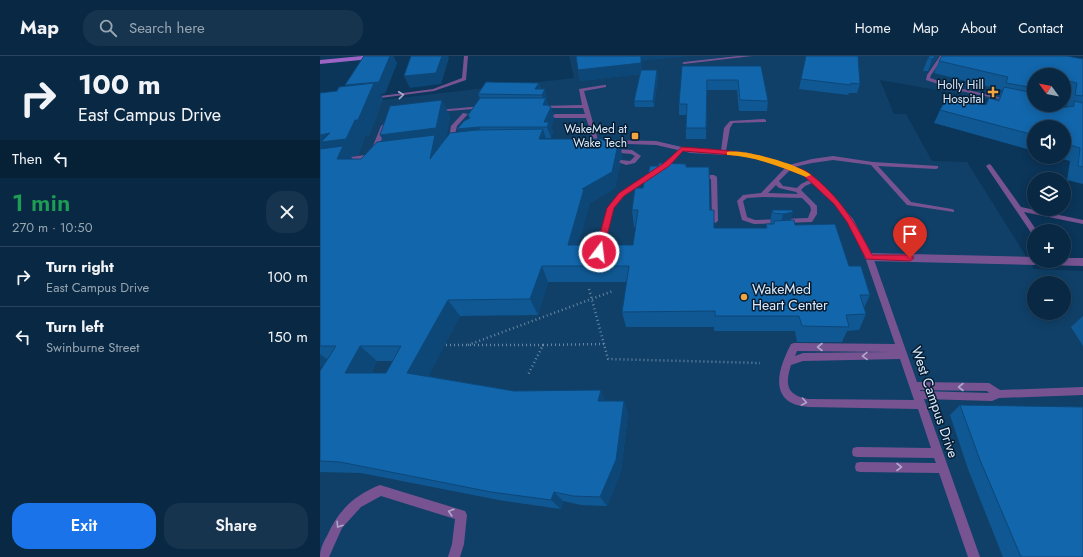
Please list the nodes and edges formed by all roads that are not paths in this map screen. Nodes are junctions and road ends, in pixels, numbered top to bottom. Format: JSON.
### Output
{"nodes":[{"id":1,"x":326,"y":56,"type":"edge"},
{"id":2,"x":381,"y":56,"type":"edge"},
{"id":3,"x":466,"y":56,"type":"edge"},
{"id":4,"x":750,"y":56,"type":"edge"},
{"id":5,"x":942,"y":56,"type":"edge"},
{"id":6,"x":320,"y":57,"type":"edge"},
{"id":7,"x":320,"y":62,"type":"edge"},
{"id":8,"x":684,"y":63,"type":"dead end"},
{"id":9,"x":604,"y":86,"type":"dead end"},
{"id":10,"x":369,"y":98,"type":"edge"},
{"id":11,"x":1017,"y":102,"type":"edge"},
{"id":12,"x":585,"y":106,"type":"junction"},
{"id":13,"x":493,"y":107,"type":"edge"},
{"id":14,"x":532,"y":107,"type":"edge"},
{"id":15,"x":428,"y":112,"type":"edge"},
{"id":16,"x":465,"y":114,"type":"dead end"},
{"id":17,"x":555,"y":116,"type":"dead end"},
{"id":18,"x":588,"y":116,"type":"junction"},
{"id":19,"x":387,"y":120,"type":"edge"},
{"id":20,"x":764,"y":121,"type":"dead end"},
{"id":21,"x":589,"y":141,"type":"edge"},
{"id":22,"x":596,"y":141,"type":"junction"},
{"id":23,"x":442,"y":146,"type":"edge"},
{"id":24,"x":682,"y":149,"type":"junction"},
{"id":25,"x":723,"y":153,"type":"junction"},
{"id":26,"x":381,"y":155,"type":"edge"},
{"id":27,"x":373,"y":156,"type":"junction"},
{"id":28,"x":335,"y":161,"type":"edge"},
{"id":29,"x":621,"y":162,"type":"dead end"},
{"id":30,"x":873,"y":164,"type":"junction"},
{"id":31,"x":989,"y":166,"type":"dead end"},
{"id":32,"x":789,"y":167,"type":"junction"},
{"id":33,"x":936,"y":168,"type":"dead end"},
{"id":34,"x":692,"y":177,"type":"edge"},
{"id":35,"x":814,"y":180,"type":"junction"},
{"id":36,"x":775,"y":181,"type":"junction"},
{"id":37,"x":798,"y":190,"type":"junction"},
{"id":38,"x":763,"y":195,"type":"junction"},
{"id":39,"x":803,"y":196,"type":"junction"},
{"id":40,"x":1018,"y":209,"type":"junction"},
{"id":41,"x":952,"y":211,"type":"dead end"},
{"id":42,"x":747,"y":219,"type":"junction"},
{"id":43,"x":810,"y":220,"type":"junction"},
{"id":44,"x":715,"y":221,"type":"edge"},
{"id":45,"x":1083,"y":222,"type":"edge"},
{"id":46,"x":1028,"y":224,"type":"edge"},
{"id":47,"x":802,"y":229,"type":"edge"},
{"id":48,"x":761,"y":230,"type":"edge"},
{"id":49,"x":599,"y":252,"type":"edge"},
{"id":50,"x":869,"y":257,"type":"junction"},
{"id":51,"x":1027,"y":261,"type":"edge"},
{"id":52,"x":1071,"y":262,"type":"edge"},
{"id":53,"x":1083,"y":262,"type":"edge"},
{"id":54,"x":902,"y":351,"type":"junction"},
{"id":55,"x":916,"y":391,"type":"junction"},
{"id":56,"x":1083,"y":391,"type":"edge"},
{"id":57,"x":922,"y":405,"type":"junction"},
{"id":58,"x":857,"y":452,"type":"dead end"},
{"id":59,"x":937,"y":453,"type":"junction"},
{"id":60,"x":860,"y":467,"type":"dead end"},
{"id":61,"x":943,"y":468,"type":"junction"},
{"id":62,"x":323,"y":557,"type":"edge"},
{"id":63,"x":454,"y":557,"type":"edge"},
{"id":64,"x":974,"y":557,"type":"edge"}],
"edges":[{"from":1,"to":6,"type":"main road"},
{"from":2,"to":7,"type":"main road"},
{"from":10,"to":3,"type":"lane","one_way":true},
{"from":4,"to":8,"type":"lane"},
{"from":5,"to":11,"type":"lane"},
{"from":9,"to":12,"type":"lane"},
{"from":12,"to":14,"type":"lane"},
{"from":12,"to":18,"type":"lane"},
{"from":13,"to":15,"type":"lane"},
{"from":16,"to":23,"type":"lane"},
{"from":17,"to":18,"type":"lane"},
{"from":18,"to":22,"type":"lane"},
{"from":19,"to":27,"type":"lane"},
{"from":20,"to":25,"type":"lane"},
{"from":21,"to":22,"type":"lane","name":"West Campus Drive"},
{"from":22,"to":24,"type":"lane","name":"West Campus Drive"},
{"from":22,"to":29,"type":"lane"},
{"from":24,"to":25,"type":"lane","name":"West Campus Drive"},
{"from":24,"to":49,"type":"lane"},
{"from":25,"to":32,"type":"lane","name":"West Campus Drive"},
{"from":26,"to":27,"type":"lane"},
{"from":27,"to":28,"type":"lane"},
{"from":30,"to":32,"type":"lane"},
{"from":30,"to":33,"type":"lane"},
{"from":30,"to":41,"type":"lane"},
{"from":31,"to":40,"type":"lane"},
{"from":32,"to":35,"type":"lane","name":"West Campus Drive"},
{"from":32,"to":36,"type":"lane"},
{"from":34,"to":44,"type":"lane"},
{"from":35,"to":37,"type":"lane"},
{"from":35,"to":50,"type":"lane","name":"West Campus Drive"},
{"from":36,"to":37,"type":"lane"},
{"from":36,"to":38,"type":"lane"},
{"from":37,"to":39,"type":"lane"},
{"from":38,"to":39,"type":"lane"},
{"from":38,"to":42,"type":"lane"},
{"from":39,"to":43,"type":"lane"},
{"from":40,"to":45,"type":"lane"},
{"from":40,"to":46,"type":"lane"},
{"from":42,"to":43,"type":"lane"},
{"from":42,"to":48,"type":"lane"},
{"from":43,"to":47,"type":"lane"},
{"from":50,"to":51,"type":"street"},
{"from":50,"to":54,"type":"lane","name":"West Campus Drive"},
{"from":52,"to":53,"type":"street"},
{"from":54,"to":55,"type":"lane","name":"West Campus Drive"},
{"from":54,"to":57,"type":"lane","one_way":true},
{"from":55,"to":56,"type":"lane"},
{"from":55,"to":57,"type":"lane","name":"West Campus Drive"},
{"from":57,"to":59,"type":"lane","name":"West Campus Drive"},
{"from":58,"to":59,"type":"lane"},
{"from":59,"to":61,"type":"lane","name":"West Campus Drive"},
{"from":60,"to":61,"type":"lane","one_way":true},
{"from":61,"to":64,"type":"lane","name":"West Campus Drive"},
{"from":63,"to":62,"type":"lane","one_way":true}]}
